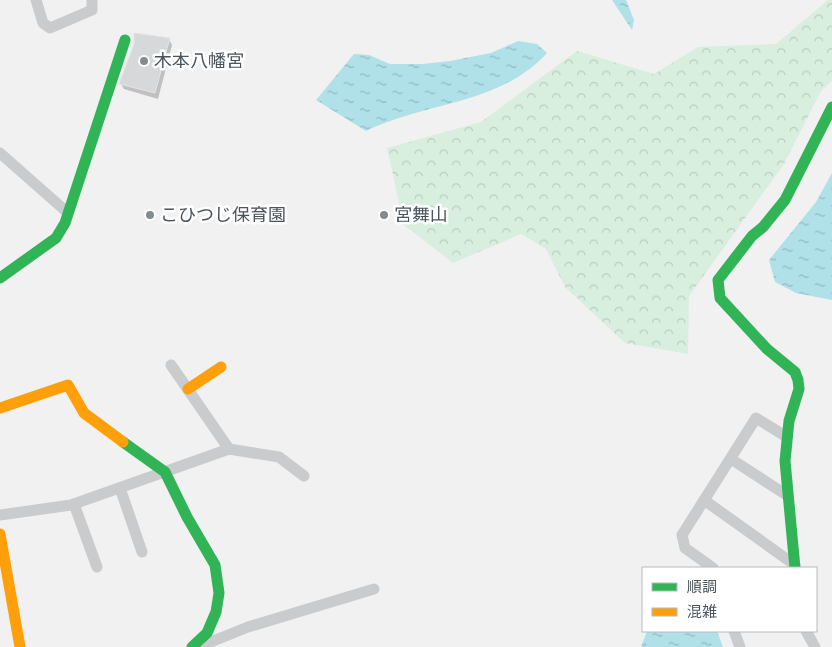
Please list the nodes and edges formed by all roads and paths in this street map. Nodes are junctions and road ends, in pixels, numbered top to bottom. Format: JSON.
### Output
{"nodes":[{"id":1,"x":36,"y":0,"type":"edge"},
{"id":2,"x":92,"y":0,"type":"edge"},
{"id":3,"x":125,"y":40,"type":"dead end"},
{"id":4,"x":832,"y":107,"type":"edge"},
{"id":5,"x":0,"y":153,"type":"edge"},
{"id":6,"x":68,"y":213,"type":"junction"},
{"id":7,"x":0,"y":278,"type":"edge"},
{"id":8,"x":171,"y":365,"type":"dead end"},
{"id":9,"x":221,"y":367,"type":"dead end"},
{"id":10,"x":188,"y":389,"type":"junction"},
{"id":11,"x":0,"y":408,"type":"edge"},
{"id":12,"x":786,"y":437,"type":"junction"},
{"id":13,"x":229,"y":449,"type":"junction"},
{"id":14,"x":731,"y":458,"type":"junction"},
{"id":15,"x":165,"y":472,"type":"junction"},
{"id":16,"x":304,"y":476,"type":"dead end"},
{"id":17,"x":120,"y":488,"type":"junction"},
{"id":18,"x":788,"y":496,"type":"junction"},
{"id":19,"x":704,"y":500,"type":"junction"},
{"id":20,"x":74,"y":504,"type":"junction"},
{"id":21,"x":0,"y":515,"type":"edge"},
{"id":22,"x":0,"y":534,"type":"edge"},
{"id":23,"x":142,"y":552,"type":"dead end"},
{"id":24,"x":97,"y":567,"type":"dead end"},
{"id":25,"x":712,"y":567,"type":"edge"},
{"id":26,"x":795,"y":567,"type":"edge"},
{"id":27,"x":374,"y":589,"type":"dead end"},
{"id":28,"x":734,"y":632,"type":"edge"},
{"id":29,"x":20,"y":647,"type":"edge"},
{"id":30,"x":192,"y":647,"type":"edge"},
{"id":31,"x":198,"y":647,"type":"edge"},
{"id":32,"x":740,"y":647,"type":"edge"}],
"edges":[{"from":1,"to":2,"type":"street"},
{"from":3,"to":6,"type":"street"},
{"from":4,"to":12,"type":"street"},
{"from":5,"to":6,"type":"street"},
{"from":6,"to":7,"type":"street"},
{"from":8,"to":10,"type":"street"},
{"from":9,"to":10,"type":"street"},
{"from":10,"to":13,"type":"street"},
{"from":11,"to":15,"type":"street"},
{"from":12,"to":14,"type":"street"},
{"from":12,"to":18,"type":"street"},
{"from":13,"to":15,"type":"street"},
{"from":13,"to":16,"type":"street"},
{"from":14,"to":18,"type":"street"},
{"from":14,"to":19,"type":"street"},
{"from":15,"to":17,"type":"street"},
{"from":15,"to":30,"type":"street"},
{"from":17,"to":20,"type":"street"},
{"from":17,"to":23,"type":"street"},
{"from":18,"to":26,"type":"street"},
{"from":19,"to":25,"type":"street"},
{"from":19,"to":26,"type":"street"},
{"from":20,"to":21,"type":"street"},
{"from":20,"to":24,"type":"street"},
{"from":22,"to":29,"type":"street"},
{"from":27,"to":31,"type":"street"},
{"from":28,"to":32,"type":"street"}]}
